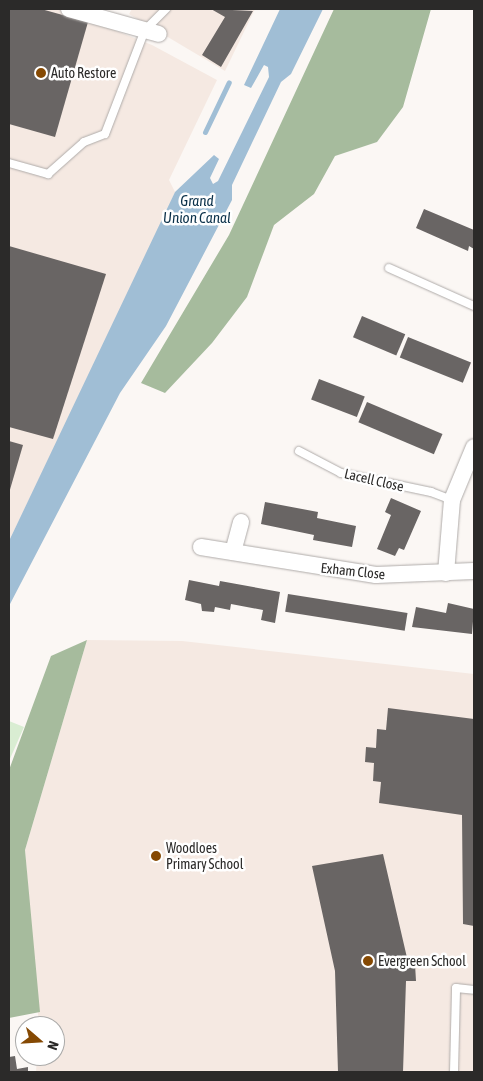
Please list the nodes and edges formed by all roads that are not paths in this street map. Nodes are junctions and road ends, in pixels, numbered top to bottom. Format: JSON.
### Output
{"nodes":[{"id":1,"x":69,"y":9,"type":"edge"},
{"id":2,"x":166,"y":9,"type":"edge"},
{"id":3,"x":152,"y":32,"type":"junction"},
{"id":4,"x":9,"y":163,"type":"edge"},
{"id":5,"x":389,"y":268,"type":"dead end"},
{"id":6,"x":474,"y":306,"type":"edge"},
{"id":7,"x":474,"y":447,"type":"edge"},
{"id":8,"x":299,"y":452,"type":"dead end"},
{"id":9,"x":452,"y":500,"type":"junction"},
{"id":10,"x":241,"y":522,"type":"dead end"},
{"id":11,"x":201,"y":547,"type":"dead end"},
{"id":12,"x":233,"y":552,"type":"junction"},
{"id":13,"x":474,"y":571,"type":"edge"},
{"id":14,"x":446,"y":573,"type":"junction"},
{"id":15,"x":474,"y":990,"type":"edge"},
{"id":16,"x":454,"y":1072,"type":"edge"}],
"edges":[{"from":1,"to":3,"type":"street"},
{"from":2,"to":3,"type":"lane"},
{"from":3,"to":4,"type":"lane"},
{"from":5,"to":6,"type":"lane"},
{"from":7,"to":9,"type":"street"},
{"from":8,"to":9,"type":"lane","name":"Lacell Close"},
{"from":9,"to":14,"type":"street"},
{"from":10,"to":12,"type":"street"},
{"from":11,"to":12,"type":"street","name":"Exham Close"},
{"from":12,"to":14,"type":"street","name":"Exham Close"},
{"from":13,"to":14,"type":"street","name":"Exham Close"},
{"from":15,"to":16,"type":"lane"}]}
